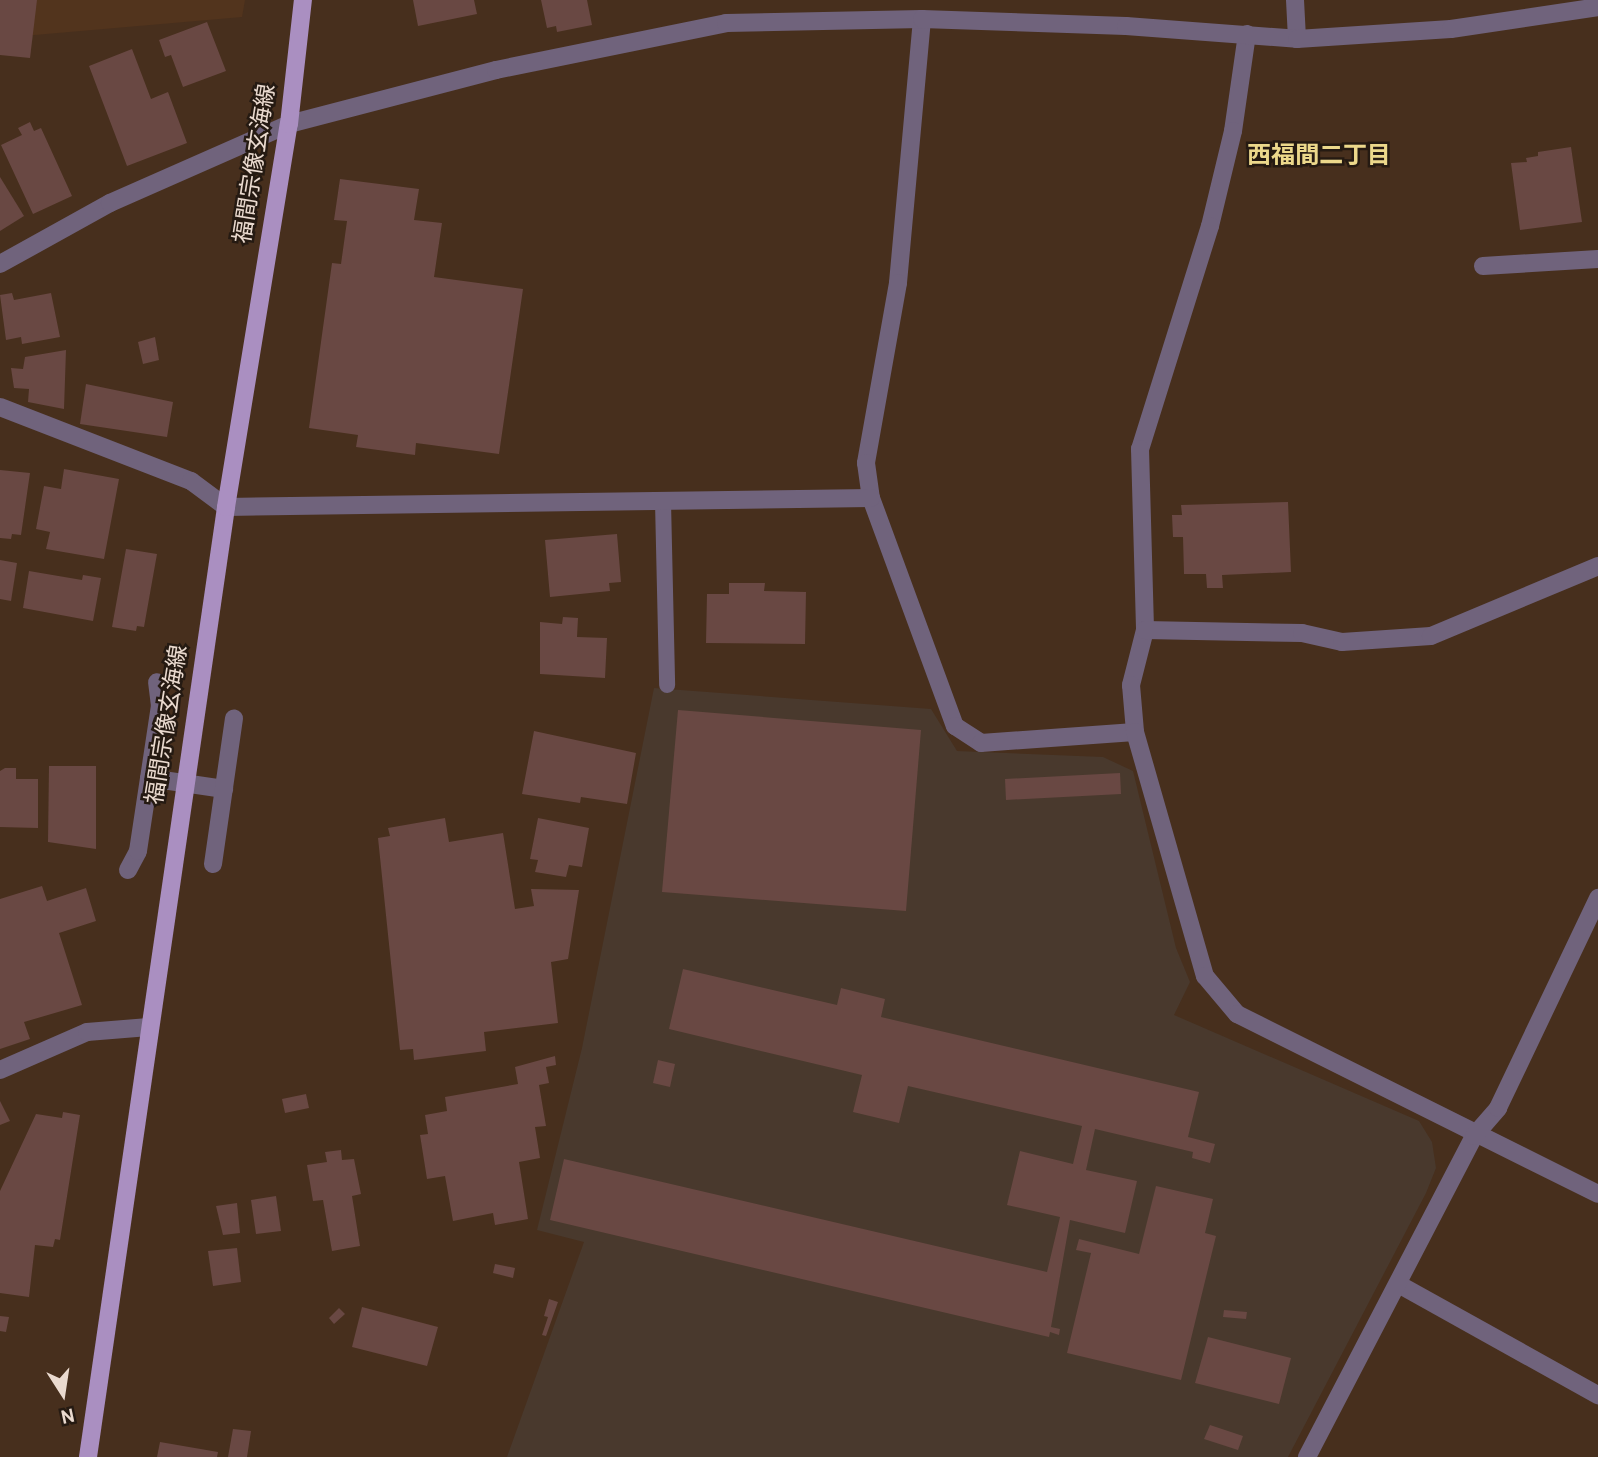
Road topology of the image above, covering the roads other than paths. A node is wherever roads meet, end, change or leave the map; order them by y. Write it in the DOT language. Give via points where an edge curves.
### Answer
graph roads {
  1 [pos="303,0"];
  2 [pos="1294,0"];
  3 [pos="1598,7"];
  4 [pos="922,19"];
  5 [pos="1247,34"];
  6 [pos="1297,39"];
  7 [pos="289,124"];
  8 [pos="1598,259"];
  9 [pos="0,264"];
  10 [pos="1483,266"];
  11 [pos="0,407"];
  12 [pos="871,498"];
  13 [pos="663,502"];
  14 [pos="226,507"];
  15 [pos="1598,566"];
  16 [pos="1144,631"];
  17 [pos="158,682"];
  18 [pos="667,685"];
  19 [pos="234,719"];
  20 [pos="1135,732"];
  21 [pos="149,778"];
  22 [pos="224,789"];
  23 [pos="213,864"];
  24 [pos="128,870"];
  25 [pos="1598,898"];
  26 [pos="149,1027"];
  27 [pos="0,1070"];
  28 [pos="1474,1136"];
  29 [pos="1598,1194"];
  30 [pos="1400,1285"];
  31 [pos="1598,1395"];
  32 [pos="88,1457"];
  33 [pos="1307,1457"];
  1 -- 7 [label="main road, 福間宗像玄海線"];
  2 -- 6 [label="street"];
  3 -- 6 [label="street" via="1451,29"];
  4 -- 5 [label="street"];
  4 -- 7 [label="street" via="726,23 496,70"];
  4 -- 12 [label="street" via="898,283 866,463"];
  5 -- 6 [label="street"];
  5 -- 16 [label="street" via="1233,131 1210,226 1140,449"];
  7 -- 9 [label="street" via="110,203"];
  7 -- 14 [label="main road, 福間宗像玄海線"];
  8 -- 10 [label="street"];
  11 -- 14 [label="street" via="191,481"];
  12 -- 13 [label="street"];
  12 -- 20 [label="street" via="955,726 981,743"];
  13 -- 14 [label="street"];
  13 -- 18 [label="lane"];
  14 -- 26 [label="main road, 福間宗像玄海線"];
  15 -- 16 [label="street" via="1431,636 1342,642 1302,634"];
  16 -- 20 [label="street" via="1131,685"];
  17 -- 21 [label="street" via="160,706"];
  19 -- 22 [label="street"];
  20 -- 28 [label="street" via="1205,976 1237,1014"];
  21 -- 22 [label="street"];
  21 -- 24 [label="street" via="138,851"];
  22 -- 23 [label="street"];
  25 -- 28 [label="street" via="1498,1108"];
  26 -- 27 [label="street" via="87,1032"];
  26 -- 32 [label="main road, 福間宗像玄海線"];
  28 -- 29 [label="street" via="1502,1143"];
  28 -- 30 [label="street"];
  30 -- 31 [label="street"];
  30 -- 33 [label="street"];
}
